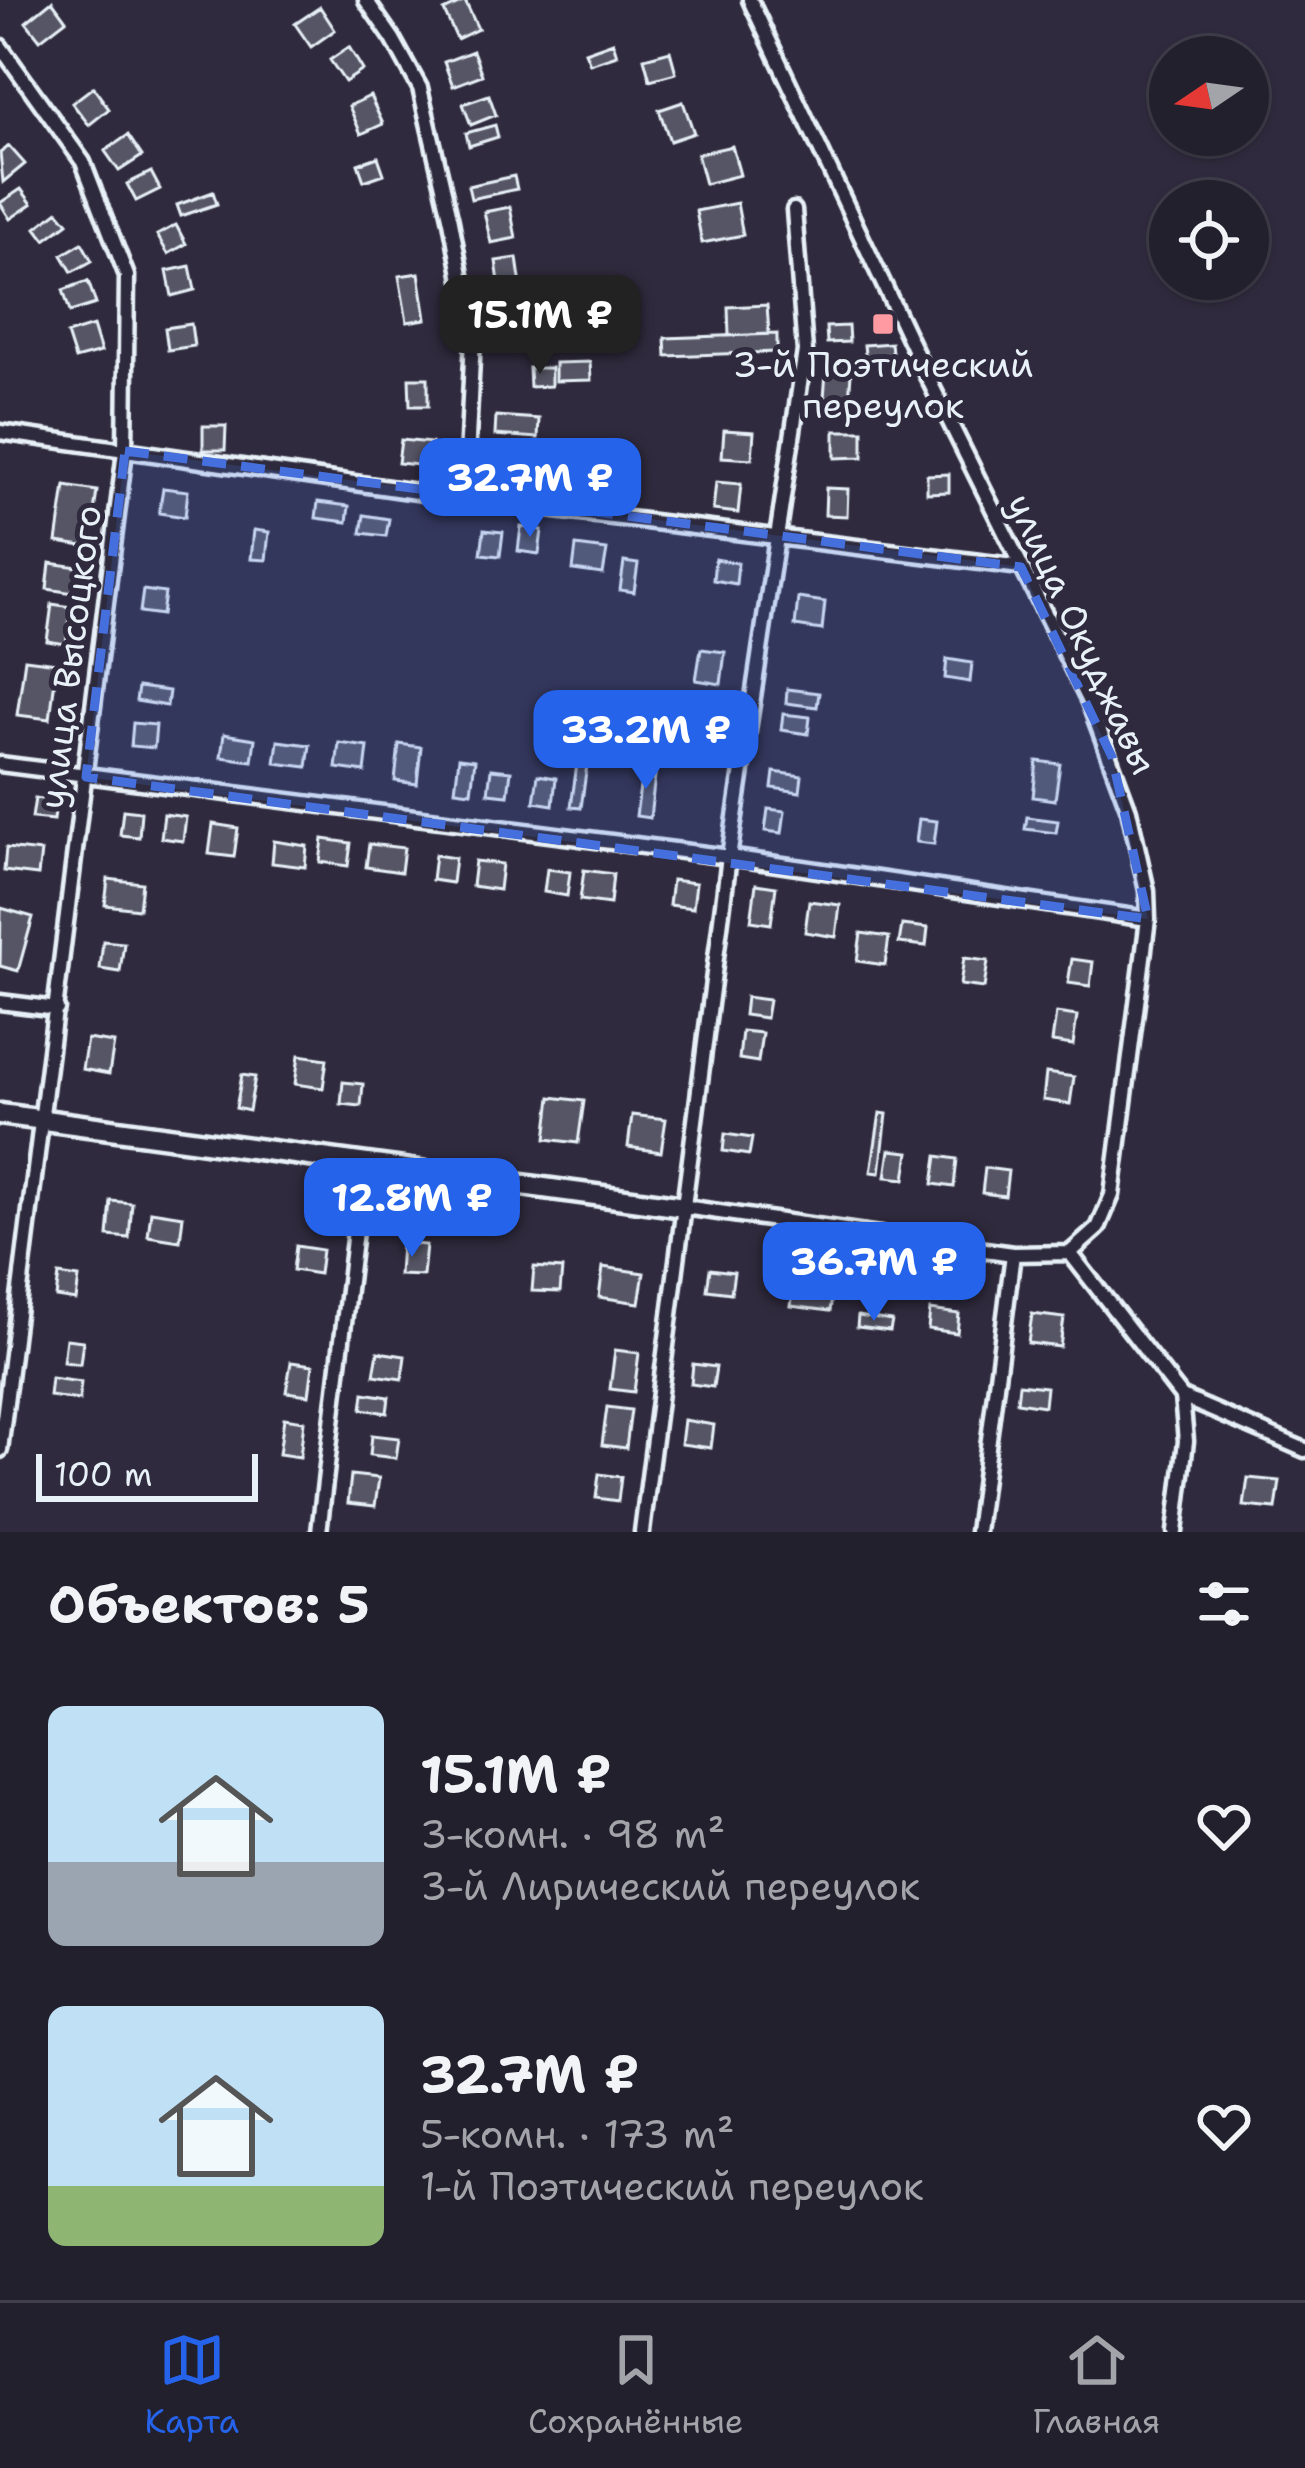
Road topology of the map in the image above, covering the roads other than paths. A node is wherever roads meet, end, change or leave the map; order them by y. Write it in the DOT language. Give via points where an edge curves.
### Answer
graph roads {
  1 [pos="366,0"];
  2 [pos="749,0"];
  3 [pos="0,46"];
  4 [pos="794,210"];
  5 [pos="0,432"];
  6 [pos="125,451"];
  7 [pos="465,499"];
  8 [pos="779,539"];
  9 [pos="1021,567"];
  10 [pos="0,764"];
  11 [pos="86,776"];
  12 [pos="729,857"];
  13 [pos="1148,919"];
  14 [pos="0,1002"];
  15 [pos="58,1009"];
  16 [pos="0,1114"];
  17 [pos="44,1119"];
  18 [pos="363,1164"];
  19 [pos="684,1208"];
  20 [pos="1070,1253"];
  21 [pos="1013,1254"];
  22 [pos="1182,1397"];
  23 [pos="0,1450"];
  24 [pos="1305,1450"];
  25 [pos="319,1532"];
  26 [pos="642,1532"];
  27 [pos="977,1532"];
  28 [pos="1175,1532"];
  1 -- 7 [label="street" via="420,88 452,221 473,339"];
  2 -- 9 [label="street, улица Окуджавы"];
  3 -- 6 [label="street, улица Высоцкого" via="83,162 127,276"];
  4 -- 8 [label="street" via="805,351"];
  5 -- 6 [label="street"];
  6 -- 7 [label="street"];
  6 -- 11 [label="street, улица Высоцкого"];
  7 -- 8 [label="street"];
  8 -- 9 [label="street"];
  8 -- 12 [label="street"];
  9 -- 13 [label="street, улица Окуджавы" via="1112,758 1142,856"];
  10 -- 11 [label="street"];
  11 -- 12 [label="street"];
  11 -- 15 [label="street, улица Высоцкого"];
  12 -- 13 [label="street"];
  12 -- 19 [label="street"];
  13 -- 20 [label="street, улица Окуджавы" via="1112,1195 1098,1228"];
  14 -- 15 [label="street"];
  15 -- 17 [label="street, улица Высоцкого"];
  16 -- 17 [label="street"];
  17 -- 18 [label="street"];
  17 -- 23 [label="street, улица Высоцкого"];
  18 -- 19 [label="street"];
  18 -- 25 [label="street"];
  19 -- 21 [label="street"];
  19 -- 26 [label="street"];
  20 -- 21 [label="street"];
  20 -- 22 [label="street"];
  21 -- 27 [label="street"];
  22 -- 24 [label="street"];
  22 -- 28 [label="street" via="1186,1441"];
}
